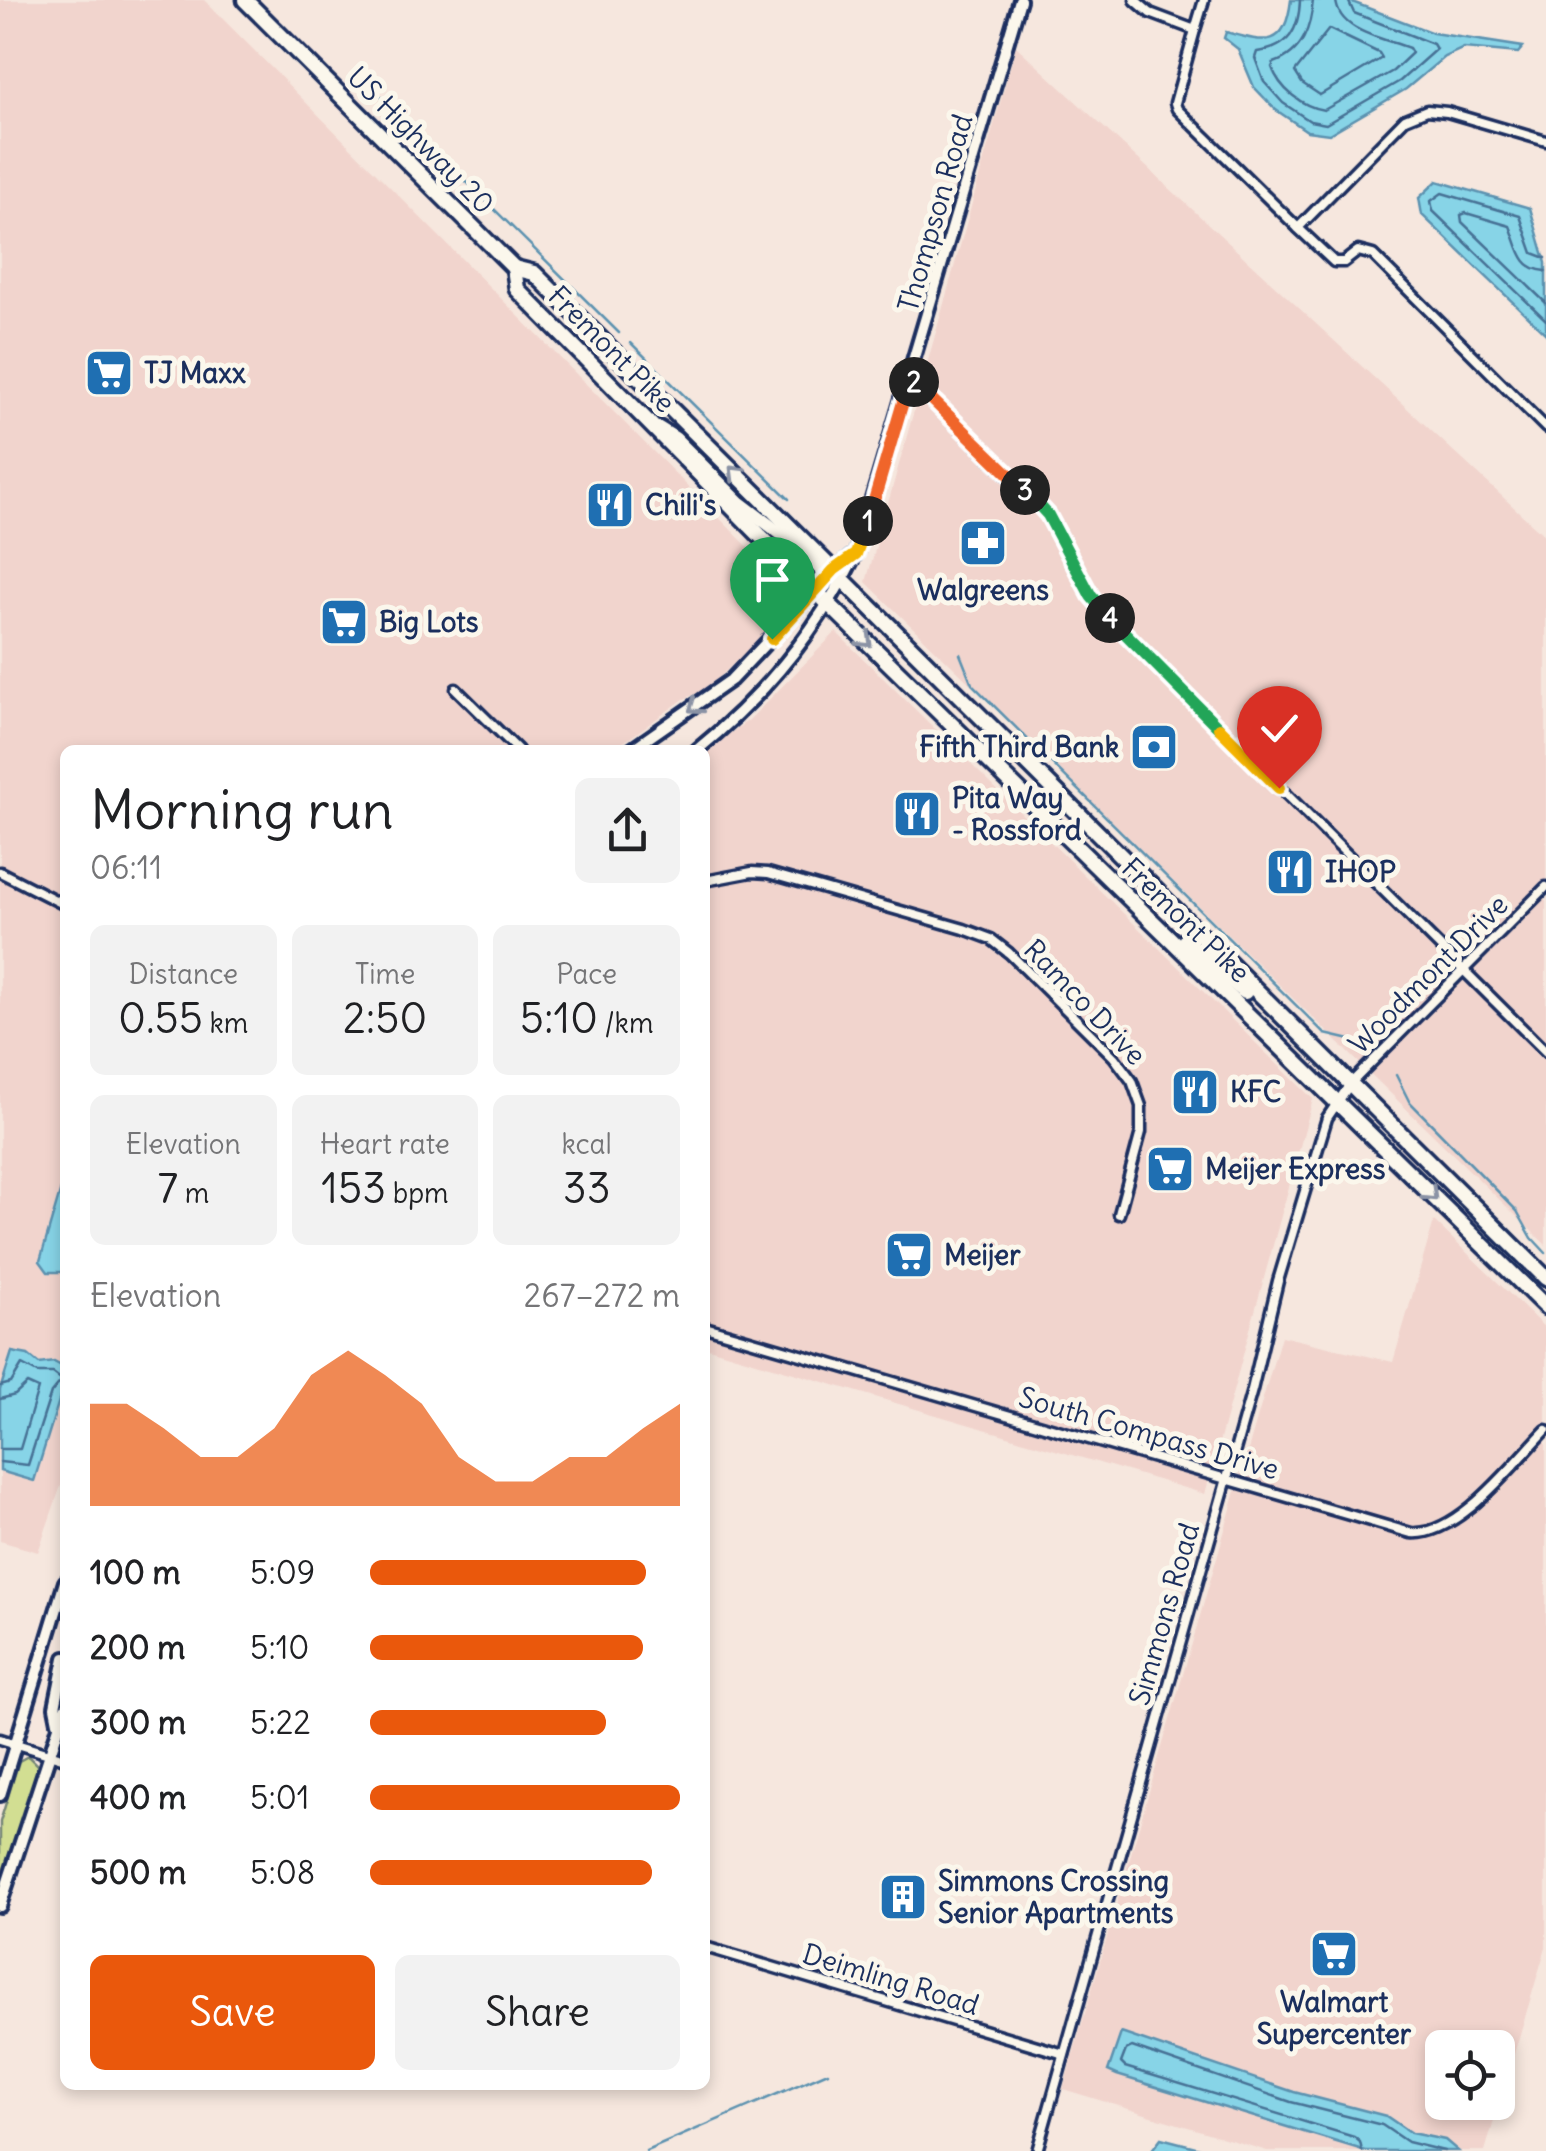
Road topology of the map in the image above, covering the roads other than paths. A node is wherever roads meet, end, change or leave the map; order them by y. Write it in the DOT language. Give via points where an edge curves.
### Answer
graph roads {
  1 [pos="245,0"];
  2 [pos="1020,0"];
  3 [pos="1135,0"];
  4 [pos="1204,0"];
  5 [pos="1196,30"];
  6 [pos="1546,141"];
  7 [pos="1298,228"];
  8 [pos="514,268"];
  9 [pos="910,378"];
  10 [pos="644,418"];
  11 [pos="1546,428"];
  12 [pos="835,576"];
  13 [pos="815,592"];
  14 [pos="828,604"];
  15 [pos="456,689"];
  16 [pos="513,745"];
  17 [pos="638,745"];
  18 [pos="703,745"];
  19 [pos="0,872"];
  20 [pos="710,881"];
  21 [pos="1546,887"];
  22 [pos="60,902"];
  23 [pos="1135,904"];
  24 [pos="1462,970"];
  25 [pos="1546,1052"];
  26 [pos="1343,1093"];
  27 [pos="1119,1214"];
  28 [pos="1546,1278"];
  29 [pos="1545,1309"];
  30 [pos="710,1328"];
  31 [pos="1546,1430"];
  32 [pos="1226,1479"];
  33 [pos="60,1599"];
  34 [pos="60,1683"];
  35 [pos="60,1725"];
  36 [pos="59,1728"];
  37 [pos="0,1739"];
  38 [pos="16,1744"];
  39 [pos="51,1755"];
  40 [pos="60,1758"];
  41 [pos="0,1795"];
  42 [pos="0,1906"];
  43 [pos="710,1949"];
  44 [pos="1064,2054"];
  45 [pos="1036,2151"];
  1 -- 8 [label="highway, US Highway 20"];
  2 -- 9 [label="street, Thompson Road"];
  3 -- 5 [label="street" via="1150,13"];
  4 -- 5 [label="street"];
  5 -- 7 [label="street" via="1177,110"];
  6 -- 7 [label="street" via="1427,110 1405,119"];
  7 -- 11 [label="street" via="1334,262 1358,252 1372,255"];
  8 -- 10 [label="highway, Fremont Pike" via="517,288"];
  12 -- 8 [label="highway, Fremont Pike, one-way" via="534,273"];
  9 -- 12 [label="street, Thompson Road" via="856,554"];
  9 -- 24 [label="street" via="1048,515 1103,612"];
  10 -- 12 [label="main road"];
  10 -- 13 [label="highway, Fremont Pike"];
  12 -- 13 [label="street, Thompson Road"];
  12 -- 14 [label="street, Thompson Road"];
  12 -- 26 [label="highway, Fremont Pike"];
  13 -- 14 [label="highway, Fremont Pike"];
  13 -- 17 [label="street, Thompson Road, one-way" via="732,680"];
  14 -- 18 [label="street, Thompson Road" via="778,672"];
  14 -- 23 [label="highway, Fremont Pike, one-way"];
  15 -- 16 [label="street"];
  19 -- 22 [label="street"];
  20 -- 27 [label="street, Ramco Drive" via="768,872 964,928 999,945 1132,1081 1142,1132"];
  21 -- 24 [label="street, Woodmont Drive"];
  23 -- 26 [label="highway, Fremont Pike"];
  23 -- 26 [label="highway" via="1237,984"];
  24 -- 25 [label="street"];
  24 -- 26 [label="street, Woodmont Drive"];
  26 -- 28 [label="highway, Fremont Pike"];
  26 -- 29 [label="highway, Fremont Pike, one-way"];
  26 -- 32 [label="street, Simmons Road" via="1322,1127"];
  30 -- 32 [label="street, South Compass Drive"];
  31 -- 32 [label="street, South Compass Drive" via="1460,1518 1427,1534"];
  32 -- 44 [label="street, Simmons Road"];
  33 -- 38 [label="street"];
  34 -- 36 [label="street"];
  35 -- 36 [label="street"];
  36 -- 39 [label="street"];
  37 -- 38 [label="street"];
  38 -- 39 [label="street"];
  38 -- 41 [label="street"];
  39 -- 40 [label="street"];
  39 -- 42 [label="street"];
  43 -- 44 [label="street, Deimling Road"];
  44 -- 45 [label="street, Simmons Road"];
}
